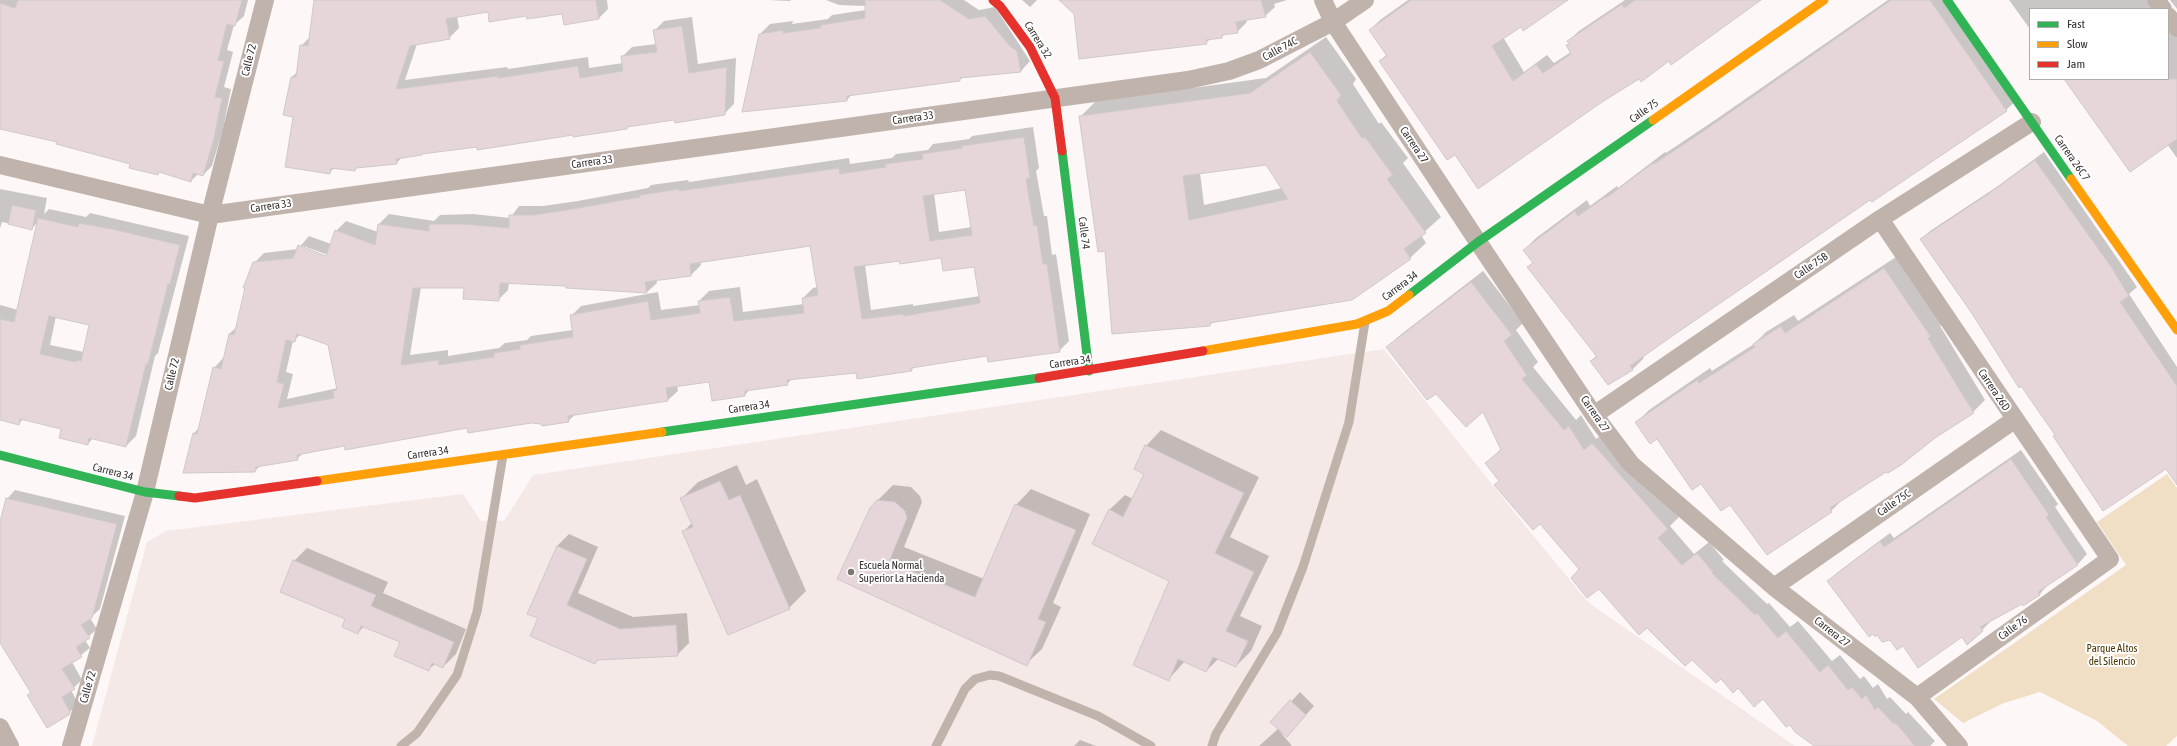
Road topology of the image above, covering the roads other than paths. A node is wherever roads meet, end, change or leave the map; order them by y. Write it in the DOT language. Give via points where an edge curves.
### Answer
graph roads {
  1 [pos="265,0"];
  2 [pos="993,0"];
  3 [pos="1323,0"];
  4 [pos="1365,0"];
  5 [pos="1824,0"];
  6 [pos="1947,0"];
  7 [pos="2156,0"];
  8 [pos="2162,8"];
  9 [pos="2169,17"];
  10 [pos="1333,22"];
  11 [pos="2177,28"];
  12 [pos="1188,80"];
  13 [pos="1055,98"];
  14 [pos="2032,122"];
  15 [pos="0,165"];
  16 [pos="210,215"];
  17 [pos="1880,219"];
  18 [pos="1478,242"];
  19 [pos="1365,320"];
  20 [pos="2177,330"];
  21 [pos="1089,371"];
  22 [pos="1594,415"];
  23 [pos="2014,420"];
  24 [pos="503,454"];
  25 [pos="0,455"];
  26 [pos="145,492"];
  27 [pos="2110,559"];
  28 [pos="1774,587"];
  29 [pos="1917,697"];
  30 [pos="0,727"];
  31 [pos="10,746"];
  32 [pos="71,746"];
  33 [pos="401,746"];
  34 [pos="936,746"];
  35 [pos="1151,746"];
  36 [pos="1212,746"];
  37 [pos="1959,746"];
  1 -- 16 [label="street, Calle 72"];
  2 -- 13 [label="street, Carrera 32" via="1030,47"];
  3 -- 10 [label="street, Carrera 27"];
  4 -- 10 [label="street, Calle 74C"];
  5 -- 18 [label="street, Calle 75"];
  6 -- 14 [label="street, Carrera 26C 7"];
  7 -- 8 [label="street"];
  9 -- 11 [label="street"];
  10 -- 12 [label="street, Calle 74C" via="1259,60"];
  10 -- 18 [label="street, Carrera 27"];
  12 -- 13 [label="street, Carrera 33"];
  13 -- 16 [label="street, Carrera 33"];
  13 -- 21 [label="street, Calle 74"];
  14 -- 17 [label="street, Calle 75B"];
  14 -- 20 [label="street, Carrera 26C 7"];
  15 -- 16 [label="street, Carrera 33"];
  16 -- 26 [label="street, Calle 72"];
  17 -- 22 [label="street, Calle 75B"];
  17 -- 23 [label="street, Carrera 26D"];
  18 -- 19 [label="street, Carrera 34" via="1388,311"];
  18 -- 22 [label="street, Carrera 27"];
  19 -- 21 [label="street, Carrera 34" via="1357,324"];
  19 -- 36 [label="lane" via="1348,422 1303,567 1276,633 1216,734"];
  21 -- 24 [label="street, Carrera 34"];
  22 -- 28 [label="street, Carrera 27" via="1631,464"];
  23 -- 27 [label="street, Carrera 26D"];
  23 -- 28 [label="street, Calle 75C"];
  24 -- 26 [label="street, Carrera 34" via="195,498"];
  24 -- 33 [label="lane" via="477,612 457,675 417,733"];
  25 -- 26 [label="street, Carrera 34"];
  26 -- 32 [label="street, Calle 72"];
  27 -- 29 [label="street, Calle 76"];
  28 -- 29 [label="street, Carrera 27"];
  29 -- 37 [label="street, Carrera 27"];
  30 -- 31 [label="street"];
  34 -- 35 [label="lane" via="965,689 975,678 990,675 999,676 1098,716"];
}
